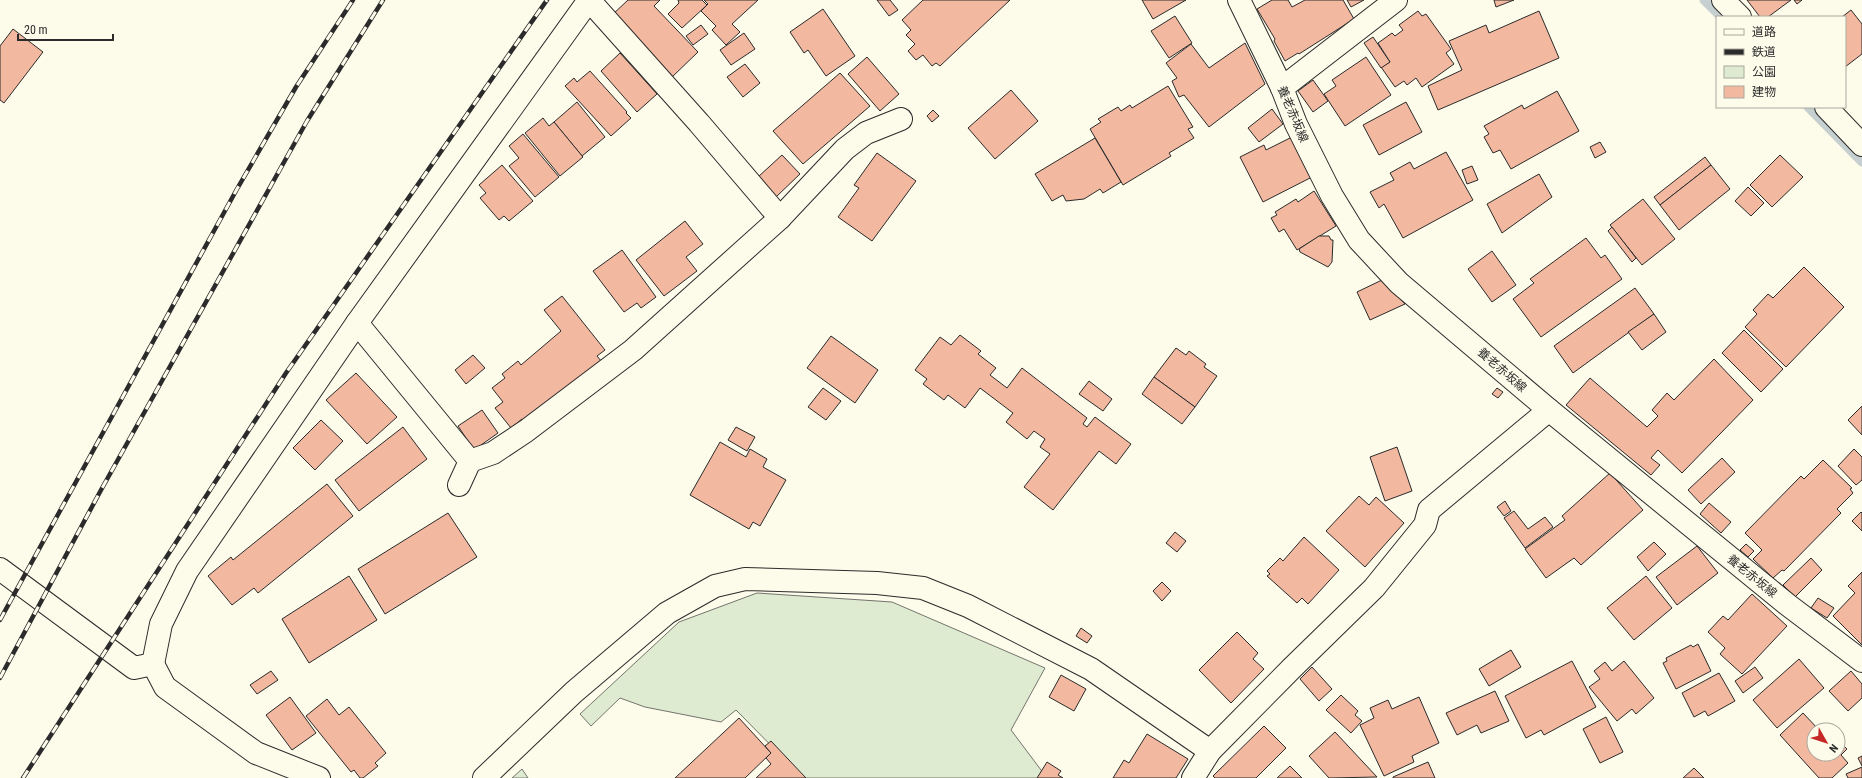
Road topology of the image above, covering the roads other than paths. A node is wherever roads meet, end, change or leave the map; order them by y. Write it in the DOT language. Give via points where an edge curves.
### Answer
graph roads {
  1 [pos="589,0"];
  2 [pos="1239,0"];
  3 [pos="1396,0"];
  4 [pos="1723,0"];
  5 [pos="1739,16"];
  6 [pos="1282,88"];
  7 [pos="1827,108"];
  8 [pos="901,119"];
  9 [pos="1862,145"];
  10 [pos="780,218"];
  11 [pos="357,323"];
  12 [pos="1548,410"];
  13 [pos="470,461"];
  14 [pos="459,485"];
  15 [pos="0,569"];
  16 [pos="1862,661"];
  17 [pos="153,664"];
  18 [pos="1210,751"];
  19 [pos="319,778"];
  20 [pos="484,778"];
  21 [pos="1193,778"];
  1 -- 10 [label="street" via="699,122"];
  1 -- 11 [label="street"];
  2 -- 6 [label="street, 養老赤坂線"];
  3 -- 6 [label="street"];
  4 -- 5 [label="street"];
  6 -- 12 [label="street, 養老赤坂線" via="1296,124 1332,196 1359,240 1399,283"];
  7 -- 9 [label="street"];
  8 -- 10 [label="street" via="866,133 845,149"];
  10 -- 13 [label="street" via="633,350 526,431 493,453"];
  11 -- 13 [label="street"];
  11 -- 17 [label="street" via="188,571 161,624"];
  12 -- 16 [label="street, 養老赤坂線" via="1788,605"];
  12 -- 18 [label="street" via="1430,510 1425,525 1374,588"];
  13 -- 14 [label="street"];
  15 -- 17 [label="street" via="134,668"];
  17 -- 19 [label="street" via="165,687 256,752"];
  18 -- 20 [label="street" via="1091,669 968,606 923,588 877,583 745,578 715,586 667,613 574,692"];
  18 -- 21 [label="street"];
}
